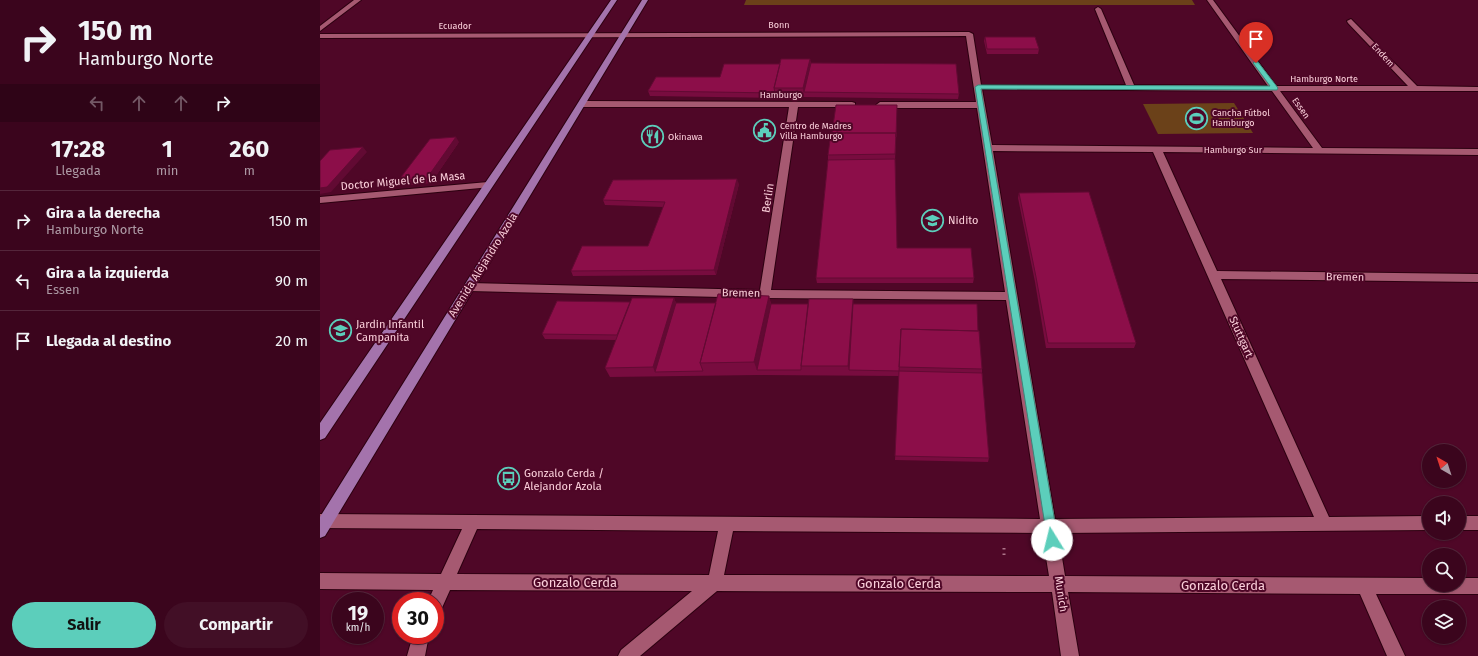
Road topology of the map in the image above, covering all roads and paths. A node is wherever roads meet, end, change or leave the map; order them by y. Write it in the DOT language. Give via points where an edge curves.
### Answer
graph roads {
  1 [pos="358,0"];
  2 [pos="614,0"];
  3 [pos="645,0"];
  4 [pos="1210,0"];
  5 [pos="1098,9"];
  6 [pos="1351,21"];
  7 [pos="320,29"];
  8 [pos="969,34"];
  9 [pos="320,36"];
  10 [pos="589,36"];
  11 [pos="623,36"];
  12 [pos="978,87"];
  13 [pos="1131,88"];
  14 [pos="1275,88"];
  15 [pos="1415,89"];
  16 [pos="1478,89"];
  17 [pos="582,104"];
  18 [pos="794,105"];
  19 [pos="981,105"];
  20 [pos="988,148"];
  21 [pos="1157,150"];
  22 [pos="1319,150"];
  23 [pos="1474,152"];
  24 [pos="1478,160"];
  25 [pos="488,186"];
  26 [pos="320,200"];
  27 [pos="1213,275"];
  28 [pos="1478,278"];
  29 [pos="470,287"];
  30 [pos="765,294"];
  31 [pos="1012,296"];
  32 [pos="320,434"];
  33 [pos="473,522"];
  34 [pos="1422,523"];
  35 [pos="1466,523"];
  36 [pos="1478,523"];
  37 [pos="322,524"];
  38 [pos="726,524"];
  39 [pos="1325,524"];
  40 [pos="1002,525"];
  41 [pos="1050,526"];
  42 [pos="320,581"];
  43 [pos="446,581"];
  44 [pos="715,582"];
  45 [pos="1006,584"];
  46 [pos="1059,584"];
  47 [pos="1364,585"];
  48 [pos="1478,586"];
  49 [pos="441,592"];
  50 [pos="419,644"];
  51 [pos="416,656"];
  52 [pos="627,656"];
  53 [pos="1070,656"];
  54 [pos="1396,656"];
  1 -- 7 [label="street"];
  2 -- 10 [label="main road"];
  3 -- 11 [label="main road, Avenida Alejandro Azola"];
  4 -- 14 [label="street, Essen"];
  5 -- 13 [label="street"];
  6 -- 15 [label="street, Endem"];
  8 -- 11 [label="street, Bonn"];
  8 -- 12 [label="street, Munich"];
  9 -- 10 [label="street, Ecuador"];
  10 -- 11 [label="street, Bonn"];
  10 -- 25 [label="main road"];
  11 -- 17 [label="main road, Avenida Alejandro Azola"];
  12 -- 13 [label="street, Hamburgo Norte"];
  12 -- 19 [label="street, Munich"];
  13 -- 14 [label="street, Hamburgo Norte"];
  14 -- 15 [label="street, Hamburgo Norte"];
  14 -- 22 [label="street, Essen"];
  15 -- 16 [label="street, Hamburgo Norte"];
  17 -- 18 [label="street, Hamburgo"];
  17 -- 29 [label="main road, Avenida Alejandro Azola"];
  18 -- 19 [label="street, Hamburgo"];
  18 -- 30 [label="street, Berlin"];
  19 -- 20 [label="street, Munich"];
  20 -- 21 [label="street, Hamburgo Sur"];
  20 -- 31 [label="street, Munich"];
  21 -- 22 [label="street, Hamburgo Sur"];
  21 -- 27 [label="street, Stuttgart"];
  22 -- 23 [label="street, Hamburgo Sur"];
  23 -- 24 [label="street"];
  25 -- 26 [label="street, Doctor Miguel de la Masa"];
  25 -- 32 [label="main road"];
  27 -- 28 [label="street, Bremen"];
  27 -- 39 [label="street, Stuttgart"];
  29 -- 30 [label="street, Bremen"];
  29 -- 37 [label="main road, Avenida Alejandro Azola"];
  30 -- 31 [label="street, Bremen"];
  31 -- 41 [label="street, Munich"];
  33 -- 37 [label="street"];
  33 -- 38 [label="street"];
  33 -- 43 [label="street"];
  34 -- 39 [label="street"];
  35 -- 36 [label="street"];
  38 -- 40 [label="street"];
  38 -- 44 [label="street"];
  39 -- 41 [label="street"];
  40 -- 41 [label="street"];
  40 -- 45 [label="path"];
  41 -- 46 [label="street, Munich"];
  42 -- 43 [label="street, Gonzalo Cerda"];
  43 -- 44 [label="street, Gonzalo Cerda"];
  43 -- 49 [label="street"];
  44 -- 45 [label="street, Gonzalo Cerda"];
  44 -- 52 [label="street"];
  45 -- 46 [label="street, Gonzalo Cerda"];
  46 -- 47 [label="street, Gonzalo Cerda"];
  46 -- 53 [label="street, Munich"];
  47 -- 48 [label="street, Gonzalo Cerda"];
  47 -- 54 [label="street"];
  50 -- 51 [label="street"];
}
